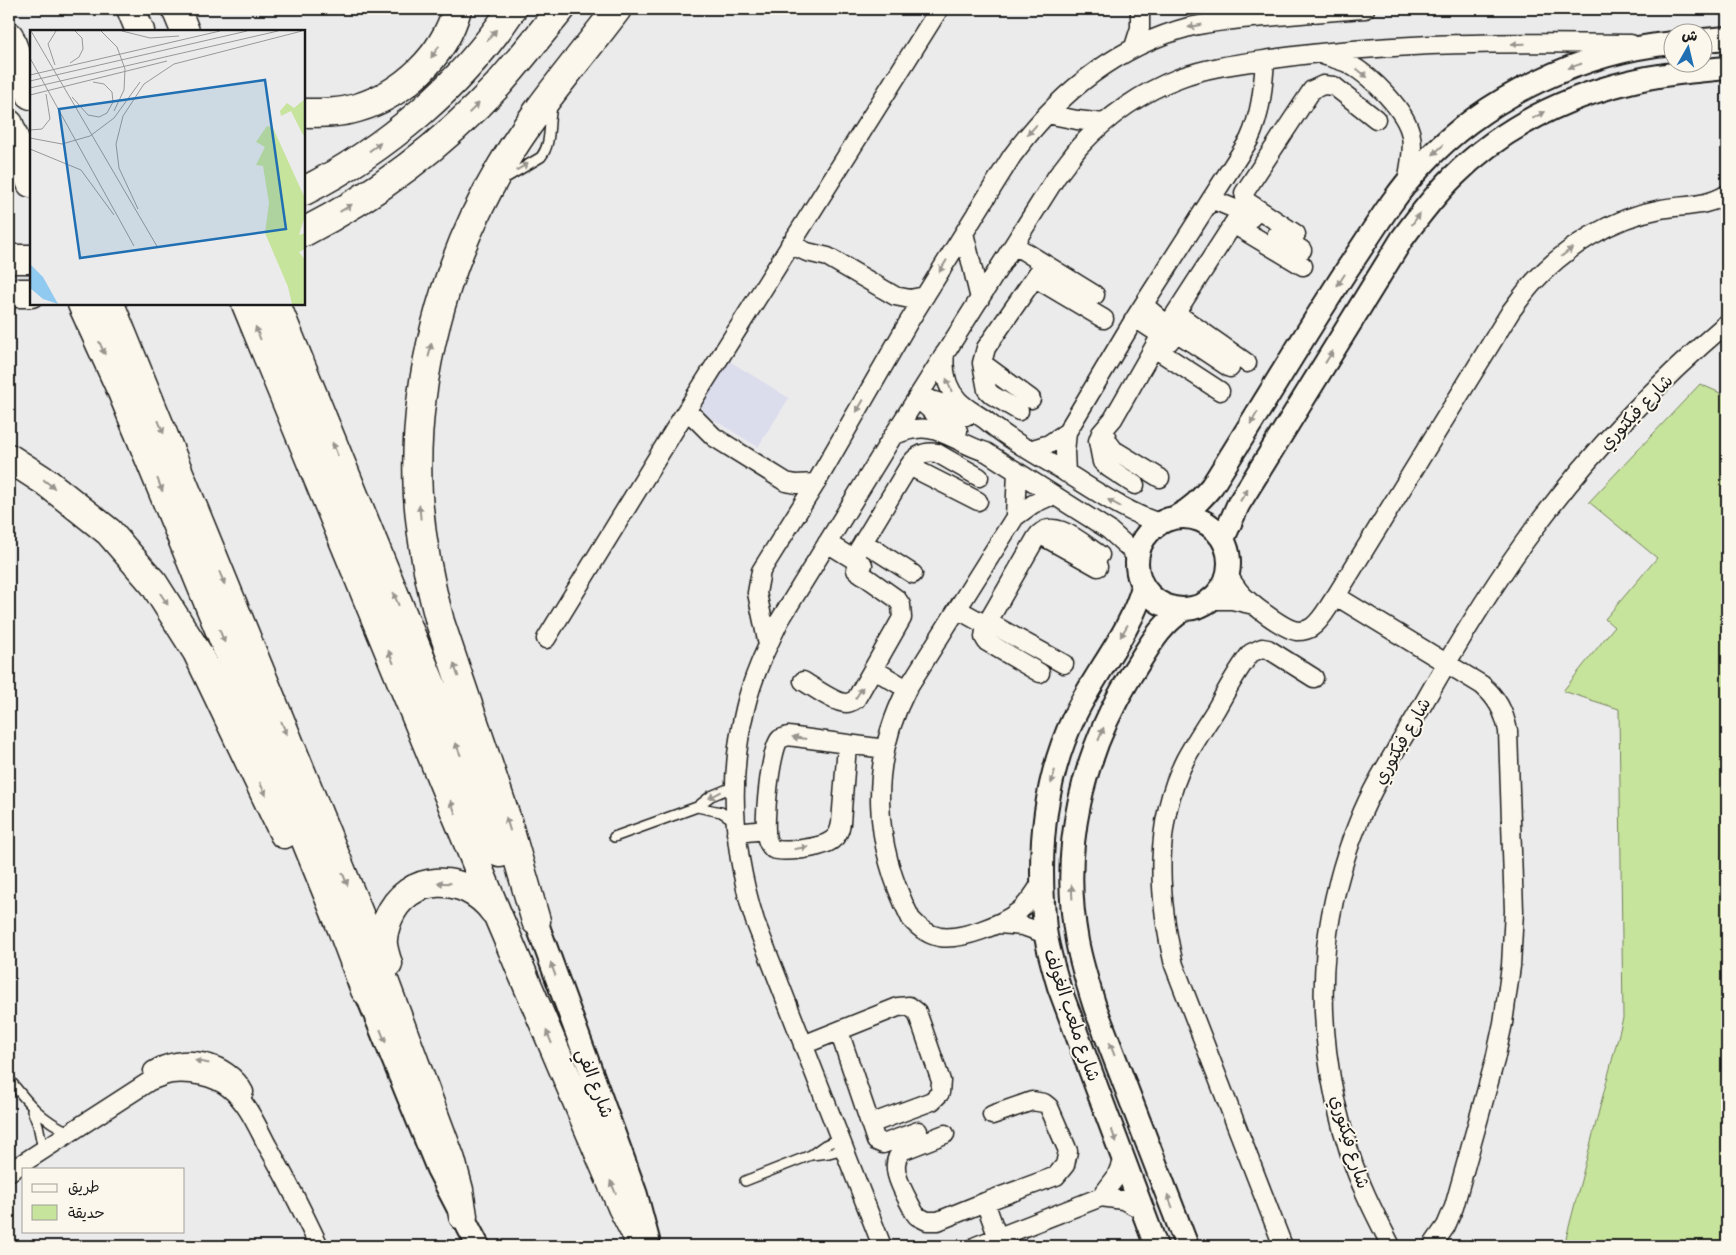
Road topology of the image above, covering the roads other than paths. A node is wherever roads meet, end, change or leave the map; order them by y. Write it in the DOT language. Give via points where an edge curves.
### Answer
graph roads {
  1 [pos="131,9"];
  2 [pos="160,9"];
  3 [pos="176,9"];
  4 [pos="457,9"];
  5 [pos="512,9"];
  6 [pos="561,9"];
  7 [pos="617,9"];
  8 [pos="939,9"];
  9 [pos="1141,9"];
  10 [pos="1366,9"];
  11 [pos="140,30"];
  12 [pos="169,30"];
  13 [pos="185,30"];
  14 [pos="1172,32"];
  15 [pos="9,36"];
  16 [pos="1727,38"];
  17 [pos="1714,39"];
  18 [pos="1664,44"];
  19 [pos="1134,47"];
  20 [pos="1318,53"];
  21 [pos="1265,60"];
  22 [pos="1727,68"];
  23 [pos="30,92"];
  24 [pos="305,112"];
  25 [pos="1047,114"];
  26 [pos="1376,119"];
  27 [pos="1104,123"];
  28 [pos="9,124"];
  29 [pos="1249,140"];
  30 [pos="1271,154"];
  31 [pos="30,180"];
  32 [pos="1407,183"];
  33 [pos="305,190"];
  34 [pos="1727,194"];
  35 [pos="1211,199"];
  36 [pos="1237,218"];
  37 [pos="305,231"];
  38 [pos="964,233"];
  39 [pos="794,238"];
  40 [pos="1014,245"];
  41 [pos="1039,271"];
  42 [pos="1095,295"];
  43 [pos="895,296"];
  44 [pos="925,296"];
  45 [pos="980,299"];
  46 [pos="83,305"];
  47 [pos="110,305"];
  48 [pos="246,305"];
  49 [pos="276,305"];
  50 [pos="1140,312"];
  51 [pos="1104,320"];
  52 [pos="908,323"];
  53 [pos="1727,323"];
  54 [pos="1165,330"];
  55 [pos="945,353"];
  56 [pos="132,387"];
  57 [pos="918,397"];
  58 [pos="1025,405"];
  59 [pos="682,418"];
  60 [pos="996,430"];
  61 [pos="1104,430"];
  62 [pos="1067,432"];
  63 [pos="893,436"];
  64 [pos="1029,450"];
  65 [pos="986,452"];
  66 [pos="9,458"];
  67 [pos="909,466"];
  68 [pos="1017,472"];
  69 [pos="1066,473"];
  70 [pos="979,477"];
  71 [pos="1160,478"];
  72 [pos="786,482"];
  73 [pos="816,483"];
  74 [pos="1135,485"];
  75 [pos="1053,495"];
  76 [pos="978,501"];
  77 [pos="797,514"];
  78 [pos="1014,517"];
  79 [pos="1168,520"];
  80 [pos="1223,539"];
  81 [pos="863,542"];
  82 [pos="827,543"];
  83 [pos="1137,558"];
  84 [pos="1099,561"];
  85 [pos="854,564"];
  86 [pos="913,574"];
  87 [pos="1228,575"];
  88 [pos="1144,587"];
  89 [pos="910,594"];
  90 [pos="1336,596"];
  91 [pos="1210,600"];
  92 [pos="1254,605"];
  93 [pos="957,609"];
  94 [pos="1185,609"];
  95 [pos="987,624"];
  96 [pos="546,639"];
  97 [pos="768,645"];
  98 [pos="1447,662"];
  99 [pos="1064,664"];
  100 [pos="873,669"];
  101 [pos="1040,673"];
  102 [pos="1314,678"];
  103 [pos="803,681"];
  104 [pos="907,689"];
  105 [pos="847,744"];
  106 [pos="885,749"];
  107 [pos="735,786"];
  108 [pos="697,807"];
  109 [pos="735,827"];
  110 [pos="766,830"];
  111 [pos="614,837"];
  112 [pos="1042,881"];
  113 [pos="498,916"];
  114 [pos="536,921"];
  115 [pos="999,924"];
  116 [pos="1046,934"];
  117 [pos="364,990"];
  118 [pos="401,1025"];
  119 [pos="839,1031"];
  120 [pos="1080,1044"];
  121 [pos="803,1045"];
  122 [pos="9,1079"];
  123 [pos="28,1103"];
  124 [pos="1136,1110"];
  125 [pos="992,1116"];
  126 [pos="916,1127"];
  127 [pos="872,1131"];
  128 [pos="70,1132"];
  129 [pos="945,1134"];
  130 [pos="842,1144"];
  131 [pos="43,1149"];
  132 [pos="1123,1159"];
  133 [pos="9,1172"];
  134 [pos="745,1181"];
  135 [pos="1101,1197"];
  136 [pos="985,1202"];
  137 [pos="1142,1210"];
  138 [pos="463,1216"];
  139 [pos="998,1238"];
  140 [pos="320,1246"];
  141 [pos="478,1246"];
  142 [pos="642,1246"];
  143 [pos="650,1246"];
  144 [pos="882,1246"];
  145 [pos="976,1246"];
  146 [pos="1156,1246"];
  147 [pos="1188,1246"];
  148 [pos="1283,1246"];
  149 [pos="1392,1246"];
  150 [pos="1432,1246"];
  1 -- 11 [label="highway"];
  2 -- 12 [label="highway"];
  3 -- 13 [label="highway"];
  4 -- 24 [label="highway, one-way" via="450,28 431,59 405,84 357,108 340,112"];
  33 -- 5 [label="highway, one-way" via="345,168 424,108 456,77"];
  37 -- 6 [label="highway, one-way" via="380,186 441,139 496,86"];
  114 -- 7 [label="highway, one-way" via="488,761 440,622 425,560 418,496 422,395 435,327 455,261 484,198 519,138"];
  8 -- 39 [label="street"];
  9 -- 14 [label="street" via="1154,23"];
  9 -- 19 [label="street"];
  10 -- 14 [label="street, one-way" via="1220,21"];
  14 -- 19 [label="street"];
  15 -- 23 [label="highway"];
  16 -- 17 [label="street"];
  18 -- 20 [label="street, one-way" via="1448,45"];
  18 -- 32 [label="street, one-way" via="1607,56 1533,84 1473,121 1424,162"];
  19 -- 25 [label="street" via="1089,75"];
  20 -- 21 [label="street"];
  20 -- 32 [label="street, one-way" via="1354,68 1400,110 1412,142"];
  21 -- 27 [label="street" via="1221,66 1179,78 1140,97"];
  21 -- 29 [label="street" via="1261,103"];
  80 -- 22 [label="street, one-way" via="1238,505 1402,239 1425,207 1453,177 1484,150 1553,107 1631,81"];
  25 -- 27 [label="street"];
  25 -- 38 [label="street, one-way" via="1012,156"];
  26 -- 30 [label="street" via="1339,88 1322,85 1312,90"];
  27 -- 40 [label="street" via="1057,176"];
  28 -- 31 [label="highway"];
  29 -- 30 [label="street"];
  29 -- 35 [label="street"];
  30 -- 36 [label="street" via="1245,190 1244,199 1301,250"];
  32 -- 79 [label="street, one-way" via="1305,335 1212,486 1198,502"];
  90 -- 34 [label="street, one-way" via="1511,311 1552,263 1603,229 1631,217 1660,209 1708,203"];
  35 -- 36 [label="street"];
  35 -- 50 [label="street"];
  36 -- 54 [label="street"];
  38 -- 44 [label="street, one-way"];
  38 -- 45 [label="street"];
  39 -- 43 [label="street" via="818,246 828,257"];
  39 -- 59 [label="street"];
  40 -- 41 [label="street"];
  40 -- 45 [label="street"];
  41 -- 42 [label="street"];
  41 -- 51 [label="street"];
  41 -- 58 [label="street" via="986,348 982,363"];
  43 -- 44 [label="street" via="910,299"];
  43 -- 52 [label="street"];
  44 -- 52 [label="street"];
  45 -- 55 [label="street"];
  46 -- 56 [label="highway, one-way"];
  47 -- 56 [label="highway"];
  113 -- 48 [label="highway, one-way"];
  114 -- 49 [label="highway, one-way" via="493,836"];
  50 -- 54 [label="street"];
  50 -- 62 [label="street"];
  52 -- 73 [label="street, one-way"];
  53 -- 98 [label="street, شارع فيكتوري" via="1630,416 1579,472 1498,580"];
  54 -- 54 [label="street" via="1230,374"];
  54 -- 61 [label="street"];
  55 -- 57 [label="street"];
  60 -- 55 [label="street, one-way" via="952,393 946,378"];
  56 -- 117 [label="highway, one-way"];
  56 -- 118 [label="highway, one-way" via="360,916"];
  57 -- 60 [label="street" via="944,404"];
  57 -- 63 [label="street"];
  57 -- 65 [label="street" via="945,423"];
  59 -- 72 [label="street" via="695,418 714,437"];
  59 -- 96 [label="street"];
  60 -- 64 [label="street"];
  61 -- 71 [label="street" via="1114,450"];
  61 -- 74 [label="street" via="1098,441 1102,462"];
  62 -- 64 [label="street" via="1050,444"];
  62 -- 69 [label="street"];
  63 -- 65 [label="street" via="912,429 932,429"];
  63 -- 82 [label="street"];
  64 -- 69 [label="street"];
  65 -- 68 [label="street"];
  66 -- 117 [label="highway, one-way" via="46,482 109,532 154,584 197,652 325,919"];
  67 -- 70 [label="street" via="918,456 937,453"];
  67 -- 76 [label="street"];
  67 -- 81 [label="street"];
  68 -- 75 [label="street"];
  68 -- 78 [label="street"];
  79 -- 69 [label="street, one-way" via="1143,518"];
  72 -- 73 [label="street"];
  72 -- 77 [label="street"];
  73 -- 77 [label="street"];
  75 -- 78 [label="street"];
  75 -- 83 [label="street" via="1120,538"];
  77 -- 97 [label="street" via="759,578 757,593"];
  78 -- 93 [label="street"];
  79 -- 80 [label="street" via="1190,517 1203,521"];
  79 -- 83 [label="street" via="1144,538"];
  80 -- 87 [label="street" via="1229,555"];
  81 -- 85 [label="street"];
  81 -- 86 [label="street"];
  82 -- 85 [label="street"];
  82 -- 97 [label="street"];
  83 -- 88 [label="street" via="1139,578"];
  84 -- 95 [label="street" via="1060,530 1042,531"];
  85 -- 89 [label="street"];
  85 -- 100 [label="street" via="898,599 903,611"];
  87 -- 91 [label="street" via="1219,592"];
  87 -- 92 [label="street"];
  88 -- 94 [label="street" via="1161,604"];
  88 -- 112 [label="street, شارع ملعب الغولف, one-way" via="1135,613 1074,716 1062,748 1046,813"];
  90 -- 92 [label="street" via="1311,628 1296,631"];
  90 -- 98 [label="street"];
  91 -- 92 [label="street"];
  91 -- 94 [label="street"];
  93 -- 95 [label="street"];
  93 -- 104 [label="street"];
  124 -- 94 [label="street, شارع ملعب الغولف, one-way" via="1095,1006 1077,941 1071,873 1073,842 1084,782 1105,724 1156,636 1164,625"];
  95 -- 99 [label="street"];
  95 -- 101 [label="street" via="984,637 987,642"];
  97 -- 107 [label="street" via="745,708"];
  98 -- 149 [label="street, شارع فيكتوري" via="1358,822 1333,905 1326,947 1328,1062 1350,1154"];
  98 -- 150 [label="street" via="1492,694 1505,718 1514,911 1504,1023 1495,1060 1454,1206 1446,1226"];
  103 -- 100 [label="street, one-way" via="840,702 849,703 856,698"];
  100 -- 104 [label="street"];
  102 -- 148 [label="street" via="1268,649 1256,649 1247,657 1185,760 1170,796 1161,863 1161,898 1174,965"];
  104 -- 106 [label="street" via="891,724"];
  105 -- 106 [label="street"];
  105 -- 110 [label="street, one-way" via="788,736 777,742 768,786"];
  110 -- 105 [label="street, one-way" via="769,845 779,851 824,845 834,839 841,823"];
  106 -- 115 [label="street" via="880,787 882,832 886,854 911,919 928,933 950,938"];
  107 -- 108 [label="lane, one-way" via="711,796"];
  107 -- 109 [label="street"];
  108 -- 109 [label="lane" via="713,809 728,816"];
  108 -- 111 [label="lane"];
  109 -- 110 [label="street"];
  109 -- 121 [label="street" via="741,870 755,921"];
  112 -- 115 [label="street" via="1024,906"];
  112 -- 116 [label="street, شارع ملعب الغولف"];
  113 -- 118 [label="highway, one-way" via="477,893 449,883 428,884 410,892 395,906 386,924 383,944 396,988"];
  142 -- 113 [label="highway, one-way"];
  143 -- 114 [label="street, شارع الفي, one-way" via="636,1195"];
  115 -- 116 [label="street" via="1023,926"];
  116 -- 120 [label="street, شارع ملعب الغولف" via="1059,987"];
  117 -- 138 [label="street, one-way" via="438,1169"];
  118 -- 138 [label="highway" via="456,1175"];
  119 -- 121 [label="street"];
  119 -- 127 [label="street"];
  119 -- 127 [label="street" via="904,1006 914,1008 920,1017 941,1081 940,1093 932,1101"];
  120 -- 124 [label="street" via="1091,1054 1115,1109 1125,1114"];
  120 -- 132 [label="street, شارع ملعب الغولف, one-way"];
  121 -- 130 [label="street"];
  122 -- 123 [label="lane"];
  123 -- 128 [label="lane" via="47,1121"];
  123 -- 131 [label="lane" via="38,1125"];
  147 -- 124 [label="street, شارع ملعب الغولف, one-way"];
  125 -- 136 [label="street" via="1032,1101 1044,1103 1052,1112 1068,1151 1066,1165 1056,1176"];
  126 -- 127 [label="street" via="883,1144 878,1142"];
  128 -- 131 [label="street"];
  128 -- 140 [label="street" via="133,1091 160,1067 177,1061 213,1065 229,1074 241,1087 254,1120"];
  129 -- 136 [label="street" via="904,1150 895,1162 914,1212 927,1221 938,1221"];
  130 -- 134 [label="lane" via="829,1154 811,1155"];
  130 -- 144 [label="street"];
  131 -- 133 [label="street"];
  132 -- 135 [label="street" via="1116,1178"];
  132 -- 137 [label="street, شارع ملعب الغولف"];
  135 -- 137 [label="street" via="1123,1200"];
  135 -- 139 [label="street"];
  136 -- 139 [label="street"];
  137 -- 146 [label="street, شارع ملعب الغولف"];
  138 -- 141 [label="street"];
  139 -- 145 [label="street"];
}
